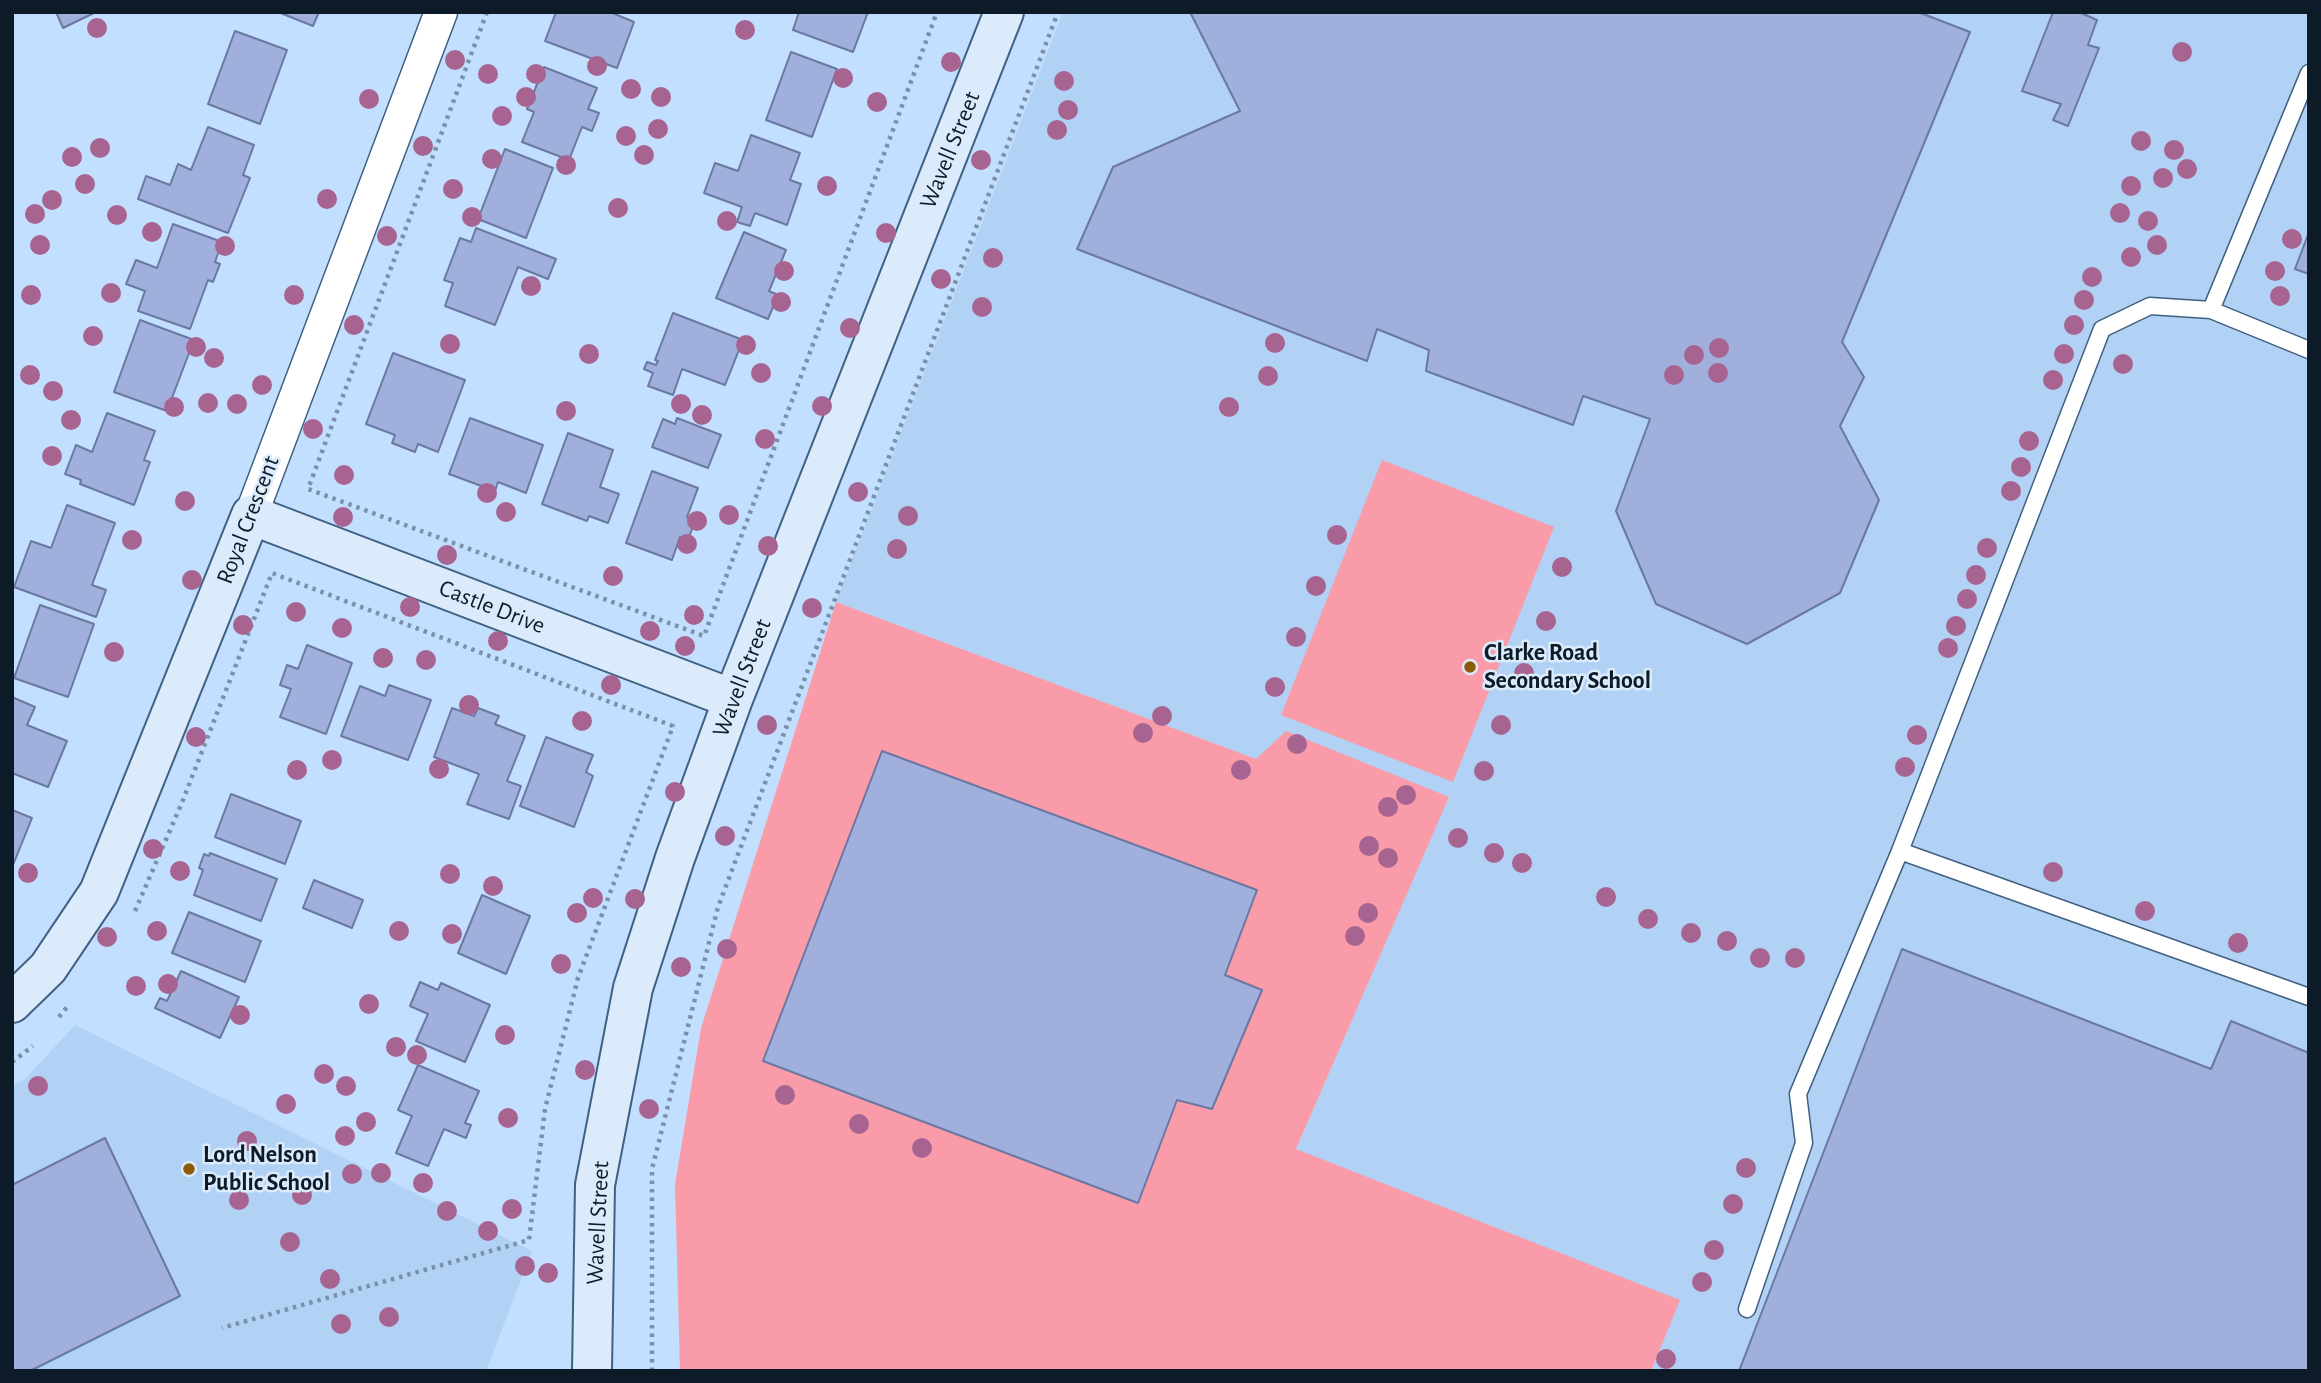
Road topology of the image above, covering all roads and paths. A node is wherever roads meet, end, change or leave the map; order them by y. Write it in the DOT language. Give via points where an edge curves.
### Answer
graph roads {
  1 [pos="440,12"];
  2 [pos="487,12"];
  3 [pos="937,12"];
  4 [pos="1004,12"];
  5 [pos="1058,12"];
  6 [pos="2309,74"];
  7 [pos="2211,310"];
  8 [pos="2309,350"];
  9 [pos="251,515"];
  10 [pos="733,699"];
  11 [pos="1900,851"];
  12 [pos="130,918"];
  13 [pos="2309,997"];
  14 [pos="12,1003"];
  15 [pos="67,1006"];
  16 [pos="59,1017"];
  17 [pos="33,1046"];
  18 [pos="12,1062"];
  19 [pos="1747,1309"];
  20 [pos="222,1328"];
  21 [pos="592,1371"];
  22 [pos="652,1371"];
  1 -- 9 [label="street, Royal Crescent"];
  2 -- 3 [label="path" via="308,488 704,636"];
  4 -- 10 [label="street, Wavell Street"];
  5 -- 22 [label="path" via="718,907 652,1169"];
  6 -- 7 [label="lane"];
  7 -- 8 [label="lane"];
  7 -- 11 [label="lane" via="2150,306 2102,329"];
  9 -- 10 [label="street, Castle Drive"];
  9 -- 14 [label="street, Royal Crescent" via="99,892 48,968"];
  10 -- 21 [label="street, Wavell Street" via="633,988 595,1185"];
  11 -- 13 [label="lane"];
  11 -- 19 [label="lane" via="1798,1094 1804,1143"];
  12 -- 20 [label="path" via="181,805 272,573 673,726 578,978 545,1109 529,1240"];
  15 -- 16 [label="path"];
  17 -- 18 [label="path"];
}
